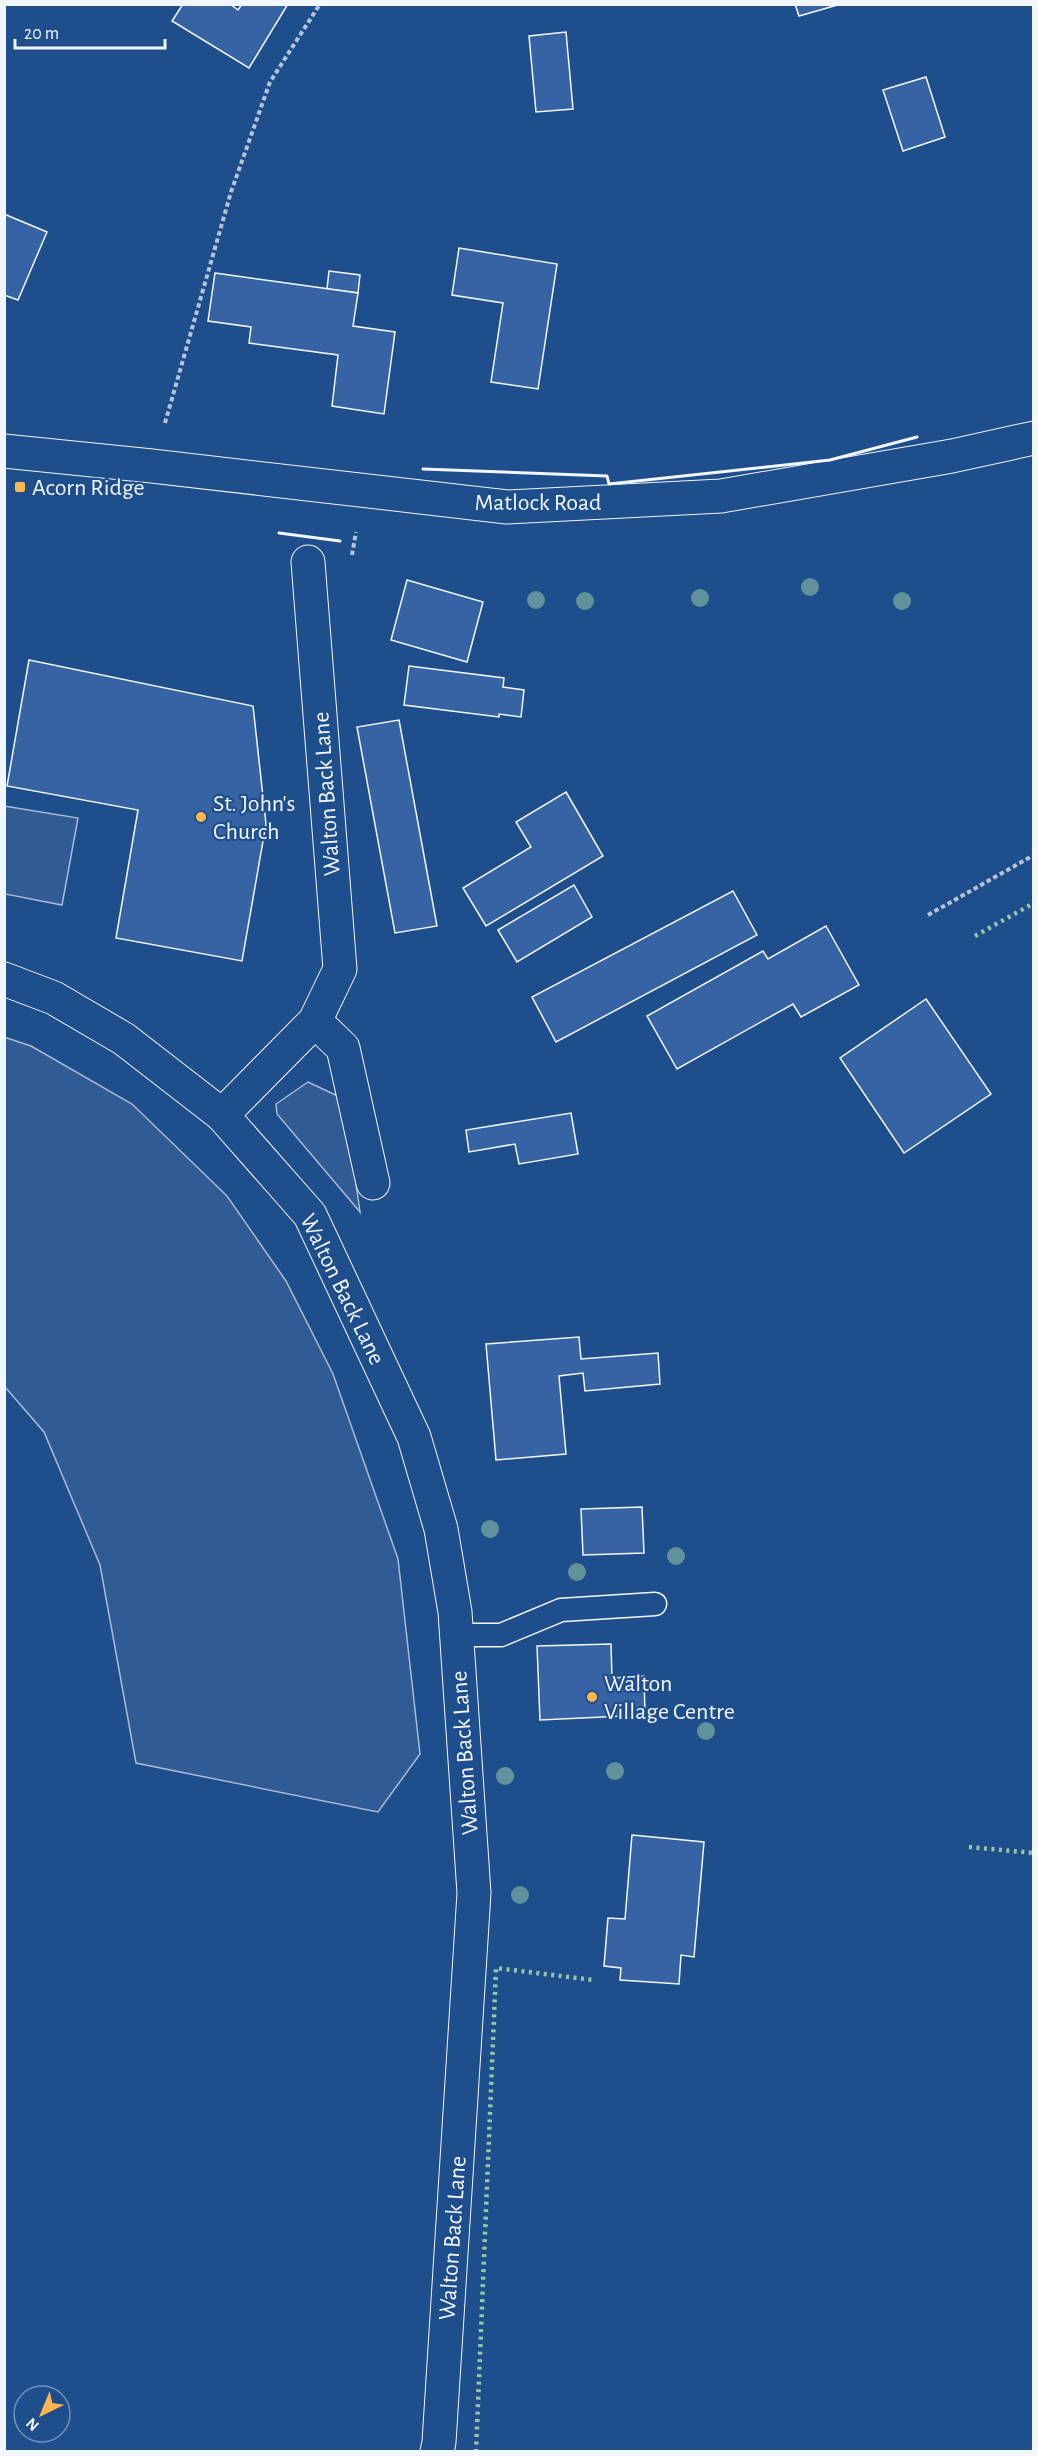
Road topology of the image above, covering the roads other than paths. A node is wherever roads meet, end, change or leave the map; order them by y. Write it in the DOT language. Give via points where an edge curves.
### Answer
graph roads {
  1 [pos="1034,438"];
  2 [pos="4,452"];
  3 [pos="308,562"];
  4 [pos="4,979"];
  5 [pos="315,1021"];
  6 [pos="222,1115"];
  7 [pos="373,1183"];
  8 [pos="655,1604"];
  9 [pos="456,1635"];
  10 [pos="437,2451"];
  1 -- 2 [label="street, Matlock Road" via="721,496 507,507"];
  3 -- 5 [label="street, Walton Back Lane" via="340,969"];
  4 -- 6 [label="street, Walton Back Lane" via="54,998 124,1039"];
  5 -- 6 [label="street, Walton Back Lane"];
  5 -- 7 [label="street" via="343,1048"];
  6 -- 9 [label="street, Walton Back Lane" via="310,1215 414,1437 441,1529"];
  8 -- 9 [label="lane" via="561,1610 501,1635"];
  9 -- 10 [label="street, Walton Back Lane" via="474,1893"];
}
